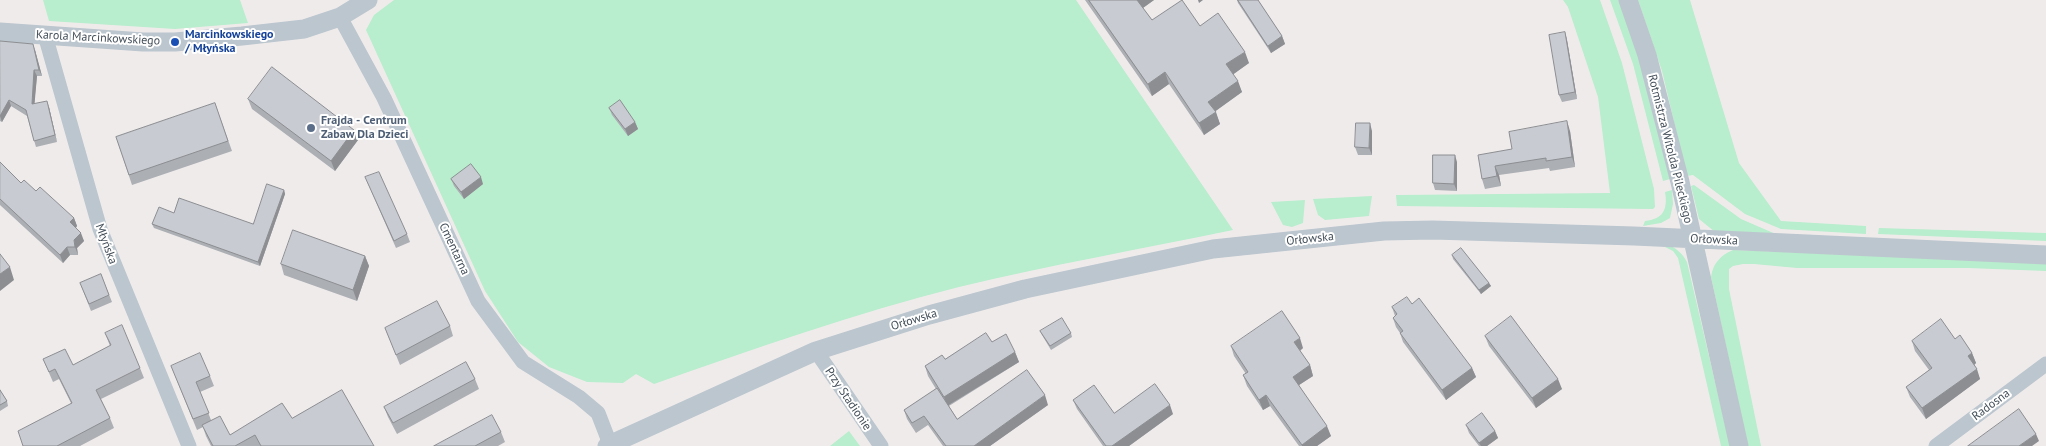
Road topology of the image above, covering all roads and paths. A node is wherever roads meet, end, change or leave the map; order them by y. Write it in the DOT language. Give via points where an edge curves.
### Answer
graph roads {
  1 [pos="368,0"];
  2 [pos="1628,0"];
  3 [pos="340,17"];
  4 [pos="0,32"];
  5 [pos="45,35"];
  6 [pos="1692,238"];
  7 [pos="2046,255"];
  8 [pos="816,351"];
  9 [pos="2046,364"];
  10 [pos="608,445"];
  11 [pos="189,446"];
  12 [pos="880,446"];
  13 [pos="1739,446"];
  14 [pos="1936,446"];
  1 -- 3 [label="street, Karola Marcinkowskiego"];
  2 -- 6 [label="street, Rotmistrza Witolda Pileckiego" via="1647,55"];
  3 -- 5 [label="street, Karola Marcinkowskiego" via="286,32 175,42"];
  3 -- 10 [label="street, Cmentarna" via="384,98 478,301 523,362 579,397 598,413"];
  4 -- 5 [label="street, Karola Marcinkowskiego"];
  5 -- 11 [label="street, Młyńska" via="100,229"];
  6 -- 7 [label="street, Orłowska"];
  6 -- 8 [label="street, Orłowska" via="1384,231 1213,249 1025,289 929,314"];
  6 -- 13 [label="street, Rotmistrza Witolda Pileckiego"];
  8 -- 10 [label="street, Orłowska"];
  8 -- 12 [label="street, Przy Stadionie"];
  9 -- 14 [label="street, Radosna"];
}
